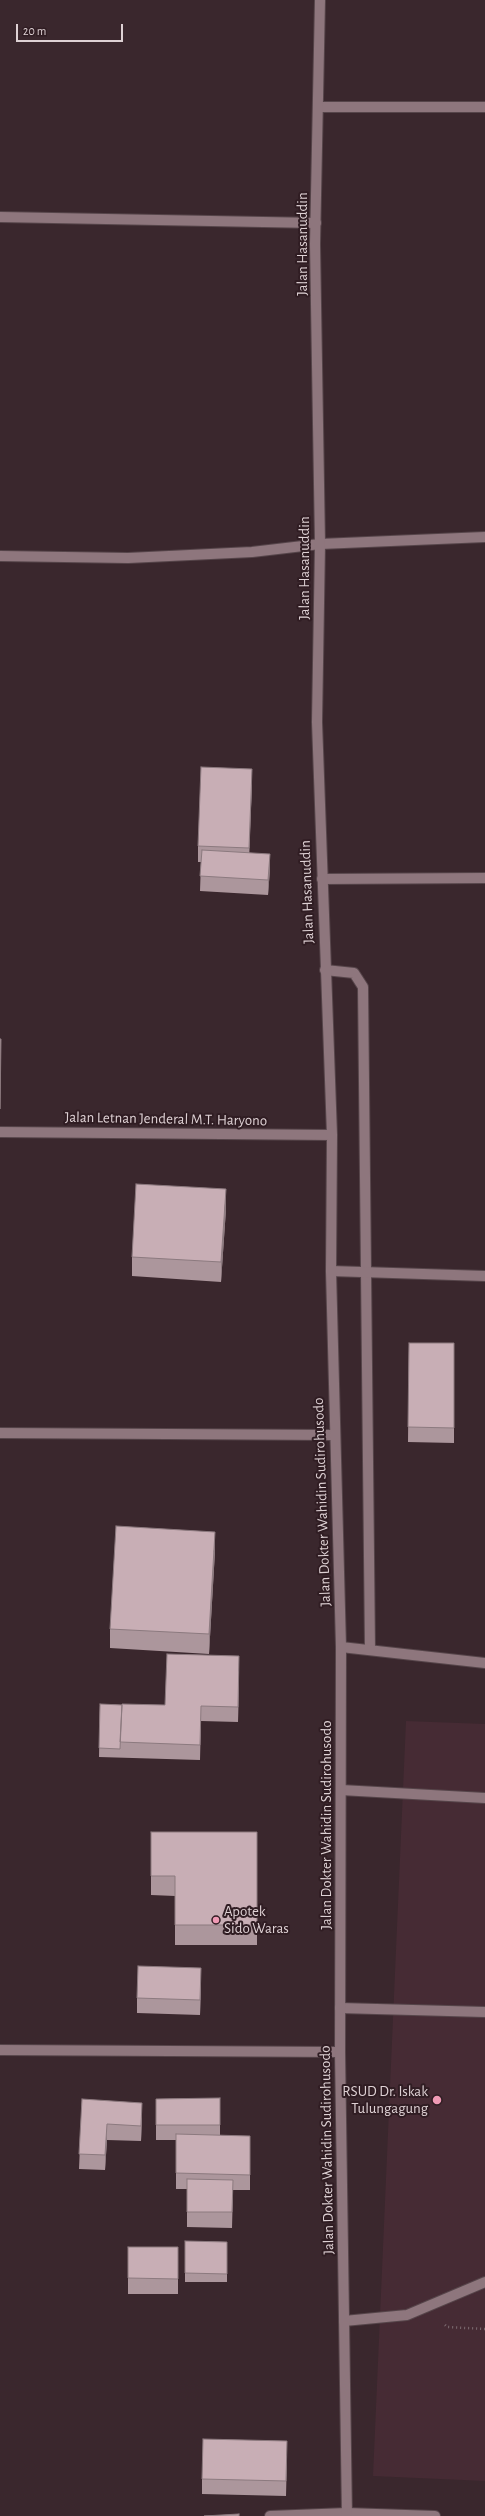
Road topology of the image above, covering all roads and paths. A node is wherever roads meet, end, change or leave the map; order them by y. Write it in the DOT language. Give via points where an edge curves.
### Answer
graph roads {
  1 [pos="320,0"];
  2 [pos="318,107"];
  3 [pos="485,107"];
  4 [pos="0,218"];
  5 [pos="316,223"];
  6 [pos="485,537"];
  7 [pos="320,544"];
  8 [pos="0,556"];
  9 [pos="485,878"];
  10 [pos="322,879"];
  11 [pos="325,970"];
  12 [pos="0,1132"];
  13 [pos="332,1135"];
  14 [pos="331,1271"];
  15 [pos="365,1272"];
  16 [pos="485,1276"];
  17 [pos="0,1433"];
  18 [pos="334,1435"];
  19 [pos="341,1647"];
  20 [pos="370,1650"];
  21 [pos="485,1663"];
  22 [pos="341,1790"];
  23 [pos="485,1798"];
  24 [pos="340,2008"];
  25 [pos="485,2012"];
  26 [pos="0,2050"];
  27 [pos="340,2052"];
  28 [pos="485,2282"];
  29 [pos="344,2321"];
  30 [pos="347,2514"];
  31 [pos="270,2516"];
  32 [pos="435,2516"];
  1 -- 2 [label="street, Jalan Hasanuddin"];
  2 -- 3 [label="street"];
  2 -- 5 [label="street, Jalan Hasanuddin"];
  4 -- 5 [label="street"];
  5 -- 7 [label="street, Jalan Hasanuddin"];
  6 -- 7 [label="street"];
  7 -- 8 [label="street" via="252,552 128,558"];
  7 -- 10 [label="street, Jalan Hasanuddin" via="317,722"];
  9 -- 10 [label="street"];
  10 -- 11 [label="street, Jalan Hasanuddin"];
  11 -- 13 [label="street, Jalan Hasanuddin"];
  11 -- 15 [label="street" via="354,973 363,987"];
  12 -- 13 [label="street, Jalan Letnan Jenderal M.T. Haryono"];
  13 -- 14 [label="street, Jalan Dokter Wahidin Sudirohusodo"];
  14 -- 15 [label="street"];
  14 -- 18 [label="street, Jalan Dokter Wahidin Sudirohusodo"];
  15 -- 16 [label="street"];
  15 -- 20 [label="street"];
  17 -- 18 [label="street"];
  18 -- 19 [label="street, Jalan Dokter Wahidin Sudirohusodo"];
  19 -- 20 [label="street"];
  19 -- 22 [label="street, Jalan Dokter Wahidin Sudirohusodo"];
  20 -- 21 [label="street"];
  22 -- 23 [label="street"];
  22 -- 24 [label="street, Jalan Dokter Wahidin Sudirohusodo"];
  24 -- 25 [label="street"];
  24 -- 27 [label="street, Jalan Dokter Wahidin Sudirohusodo"];
  26 -- 27 [label="street"];
  27 -- 29 [label="street, Jalan Dokter Wahidin Sudirohusodo"];
  28 -- 29 [label="street" via="407,2315"];
  29 -- 30 [label="street, Jalan Dokter Wahidin Sudirohusodo"];
  30 -- 31 [label="street"];
  30 -- 32 [label="street"];
}
